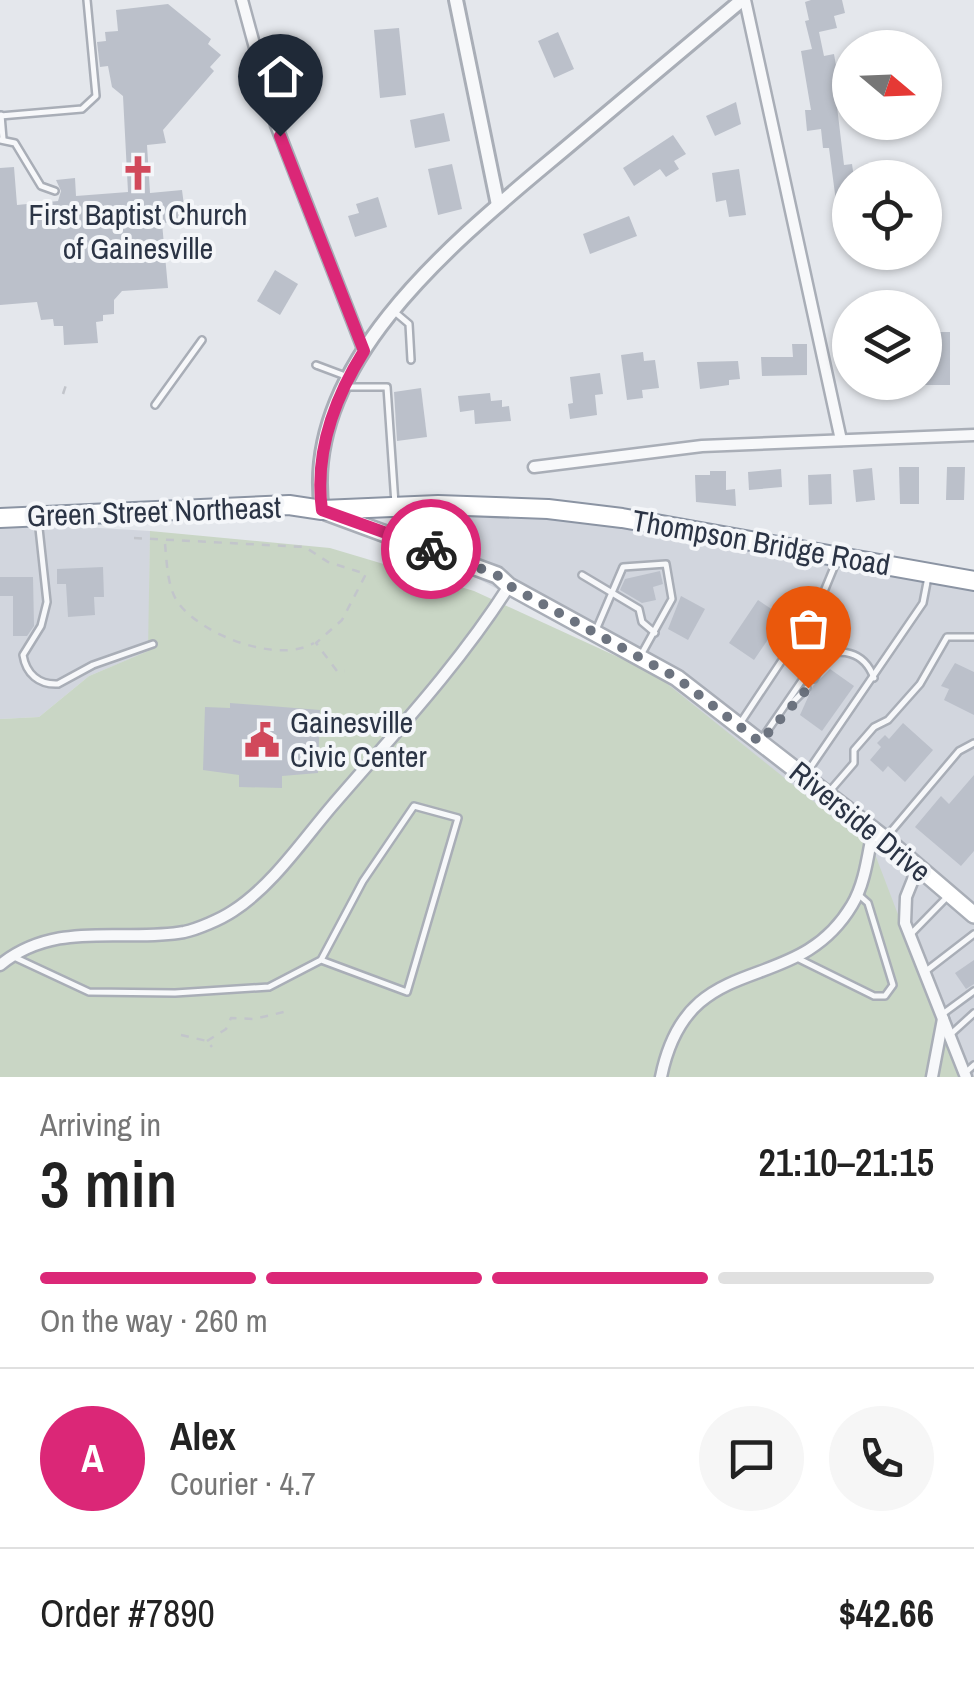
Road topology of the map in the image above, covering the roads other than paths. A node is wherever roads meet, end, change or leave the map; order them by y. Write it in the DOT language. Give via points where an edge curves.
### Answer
graph roads {
  1 [pos="87,0"];
  2 [pos="242,0"];
  3 [pos="456,0"];
  4 [pos="744,0"];
  5 [pos="1,116"];
  6 [pos="2,140"];
  7 [pos="55,191"];
  8 [pos="498,204"];
  9 [pos="394,312"];
  10 [pos="202,340"];
  11 [pos="364,351"];
  12 [pos="411,360"];
  13 [pos="316,365"];
  14 [pos="345,382"];
  15 [pos="155,405"];
  16 [pos="974,435"];
  17 [pos="841,440"];
  18 [pos="534,466"];
  19 [pos="395,507"];
  20 [pos="548,509"];
  21 [pos="322,510"];
  22 [pos="38,516"];
  23 [pos="0,518"];
  24 [pos="839,557"];
  25 [pos="929,574"];
  26 [pos="582,575"];
  27 [pos="974,581"];
  28 [pos="510,586"];
  29 [pos="614,595"];
  30 [pos="596,630"];
  31 [pos="655,633"];
  32 [pos="974,637"];
  33 [pos="153,644"];
  34 [pos="826,654"];
  35 [pos="640,656"];
  36 [pos="874,678"];
  37 [pos="814,679"];
  38 [pos="808,688"];
  39 [pos="790,705"];
  40 [pos="738,725"];
  41 [pos="760,742"];
  42 [pos="974,743"];
  43 [pos="804,776"];
  44 [pos="827,794"];
  45 [pos="879,834"];
  46 [pos="918,867"];
  47 [pos="857,892"];
  48 [pos="950,894"];
  49 [pos="974,915"];
  50 [pos="974,934"];
  51 [pos="910,935"];
  52 [pos="12,956"];
  53 [pos="797,958"];
  54 [pos="321,960"];
  55 [pos="0,965"];
  56 [pos="926,971"];
  57 [pos="974,991"];
  58 [pos="944,1013"];
  59 [pos="974,1013"];
  60 [pos="951,1034"];
  61 [pos="968,1072"];
  62 [pos="661,1077"];
  63 [pos="932,1077"];
  1 -- 5 [label="lane" via="96,96 82,109"];
  2 -- 11 [label="street" via="276,124"];
  3 -- 8 [label="street"];
  4 -- 8 [label="street"];
  4 -- 17 [label="street"];
  5 -- 6 [label="lane"];
  6 -- 7 [label="lane" via="15,142 41,186"];
  8 -- 9 [label="street"];
  9 -- 11 [label="street"];
  9 -- 12 [label="lane" via="409,324"];
  10 -- 15 [label="lane"];
  11 -- 14 [label="street"];
  13 -- 14 [label="lane"];
  14 -- 19 [label="lane" via="388,387"];
  14 -- 21 [label="street" via="324,449"];
  16 -- 17 [label="street"];
  17 -- 18 [label="street" via="702,446"];
  19 -- 20 [label="highway, Green Street Northeast"];
  19 -- 21 [label="highway, Green Street Northeast"];
  20 -- 24 [label="highway, Thompson Bridge Road"];
  21 -- 22 [label="highway, Green Street Northeast" via="290,505"];
  21 -- 28 [label="main road, Riverside Drive" via="468,562"];
  22 -- 23 [label="highway, Green Street Northeast"];
  22 -- 33 [label="lane" via="46,602 41,626 23,654 26,668 36,679 58,684"];
  24 -- 25 [label="highway, Thompson Bridge Road"];
  24 -- 40 [label="lane" via="818,606"];
  25 -- 27 [label="highway, Thompson Bridge Road"];
  25 -- 36 [label="lane" via="923,603"];
  26 -- 29 [label="lane"];
  28 -- 30 [label="main road, Riverside Drive"];
  28 -- 52 [label="street" via="429,697 297,850 234,911 185,932 60,939"];
  29 -- 30 [label="lane"];
  29 -- 31 [label="lane" via="639,609"];
  29 -- 31 [label="lane" via="623,567 666,564 672,599"];
  30 -- 35 [label="main road, Riverside Drive"];
  31 -- 35 [label="lane"];
  32 -- 44 [label="lane" via="947,637 920,684 854,750 854,763"];
  34 -- 36 [label="lane" via="853,654"];
  34 -- 37 [label="lane"];
  34 -- 39 [label="lane" via="799,683"];
  35 -- 40 [label="main road, Riverside Drive"];
  36 -- 43 [label="lane"];
  38 -- 39 [label="lane"];
  39 -- 41 [label="lane"];
  40 -- 41 [label="main road, Riverside Drive"];
  41 -- 43 [label="main road, Riverside Drive"];
  42 -- 45 [label="lane"];
  43 -- 44 [label="main road, Riverside Drive"];
  44 -- 45 [label="main road, Riverside Drive"];
  45 -- 46 [label="main road, Riverside Drive"];
  45 -- 47 [label="street"];
  46 -- 48 [label="main road, Riverside Drive"];
  46 -- 51 [label="street" via="906,897"];
  47 -- 53 [label="street" via="826,940"];
  47 -- 53 [label="lane" via="868,903 893,984 885,996"];
  48 -- 49 [label="main road, Riverside Drive"];
  48 -- 51 [label="lane"];
  50 -- 56 [label="lane"];
  51 -- 56 [label="street"];
  52 -- 54 [label="lane" via="89,992 268,987"];
  52 -- 55 [label="street"];
  53 -- 62 [label="street" via="718,986 681,1019"];
  54 -- 54 [label="lane" via="407,992 458,818 414,806"];
  56 -- 58 [label="street"];
  57 -- 58 [label="lane"];
  58 -- 60 [label="street"];
  58 -- 63 [label="street"];
  59 -- 60 [label="lane"];
  60 -- 61 [label="street"];
}
